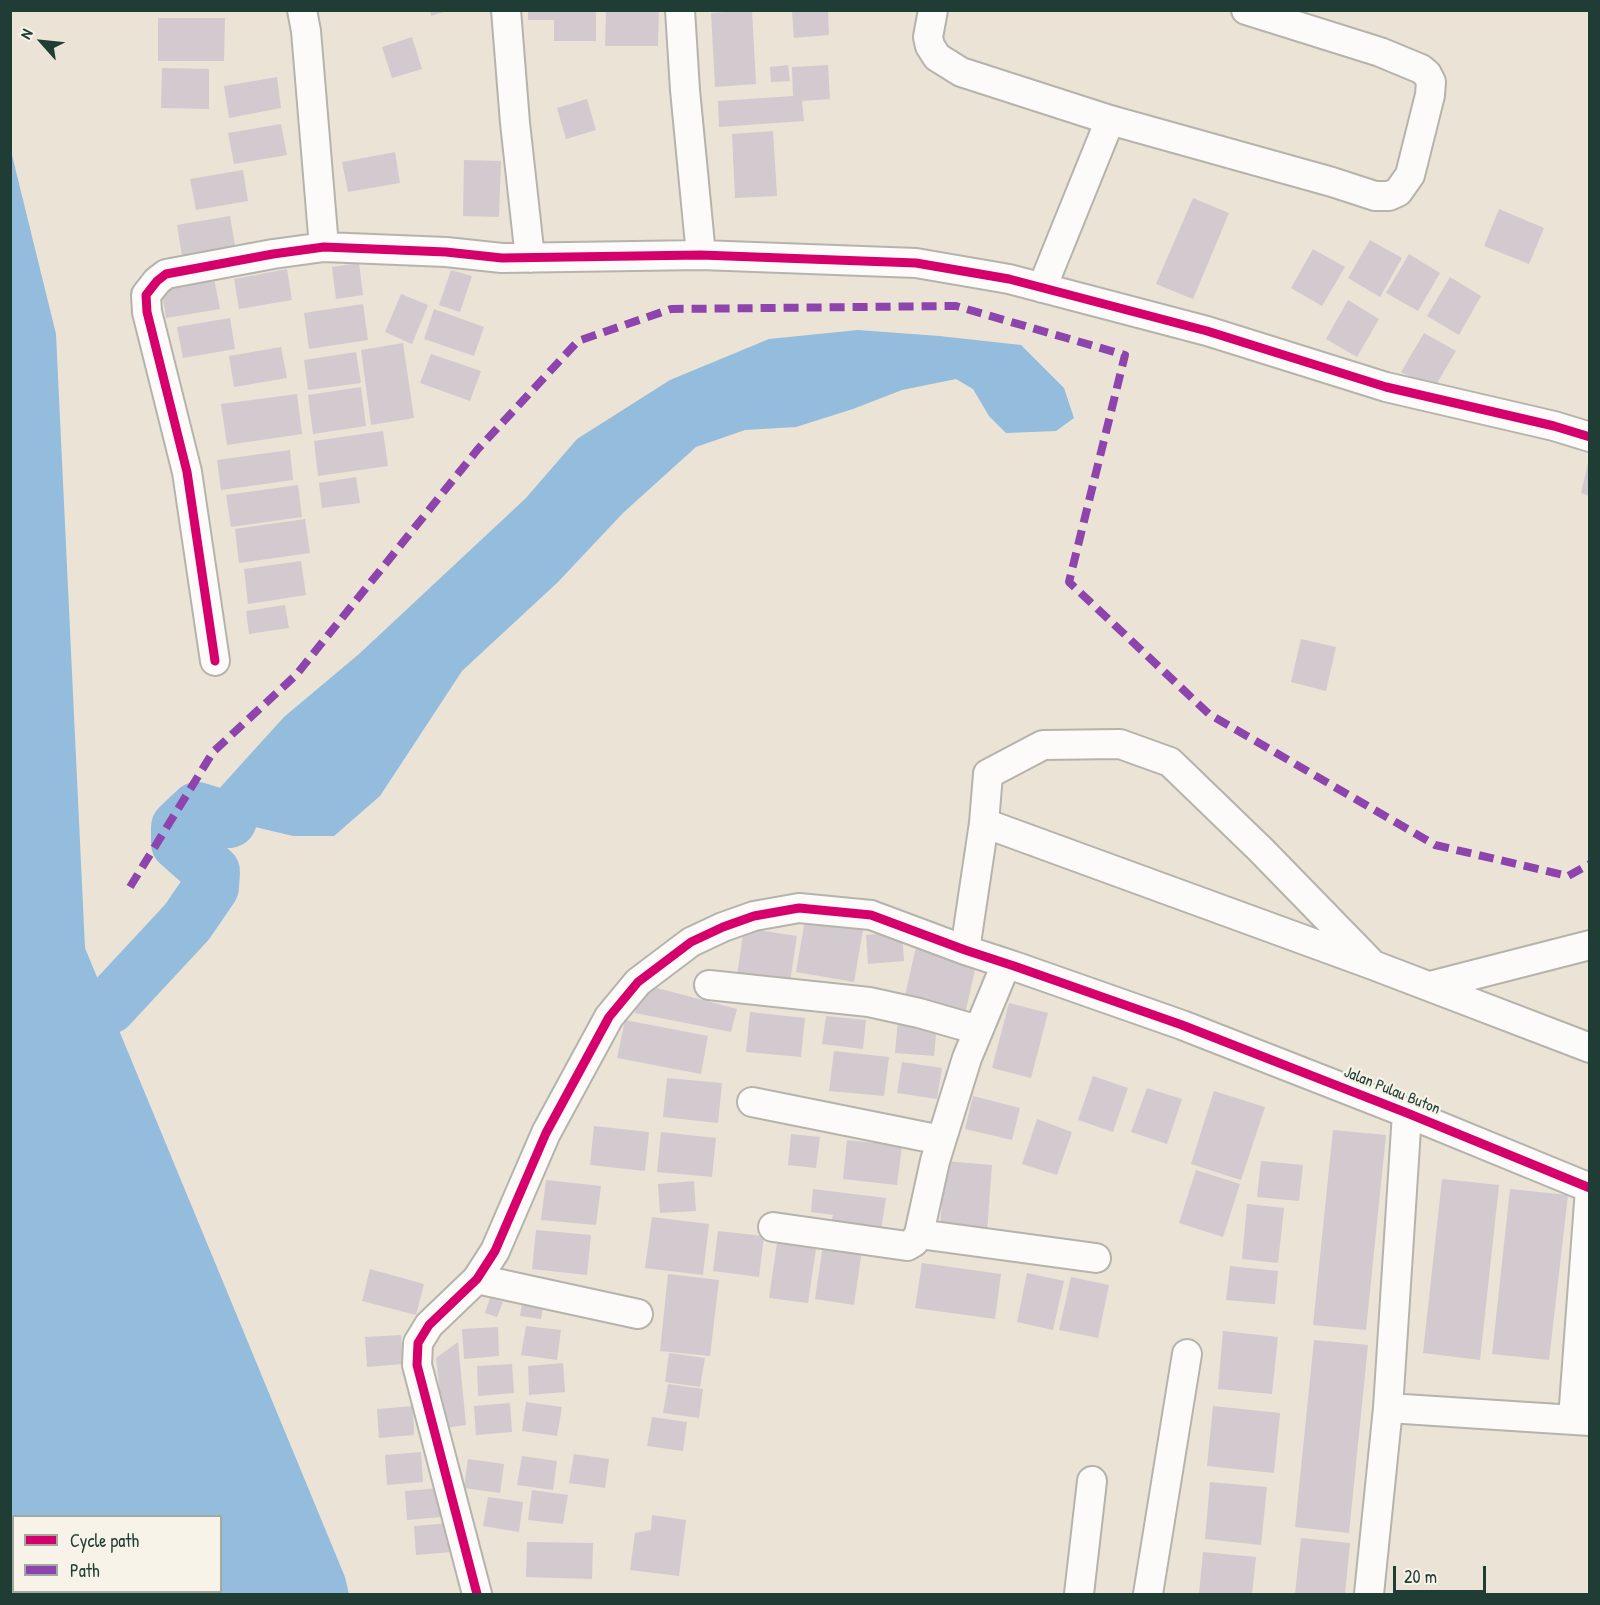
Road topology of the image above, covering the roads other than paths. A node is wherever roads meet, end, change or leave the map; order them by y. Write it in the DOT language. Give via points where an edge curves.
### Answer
graph roads {
  1 [pos="302,10"];
  2 [pos="506,10"];
  3 [pos="680,10"];
  4 [pos="933,10"];
  5 [pos="1246,10"];
  6 [pos="1110,120"];
  7 [pos="324,247"];
  8 [pos="701,255"];
  9 [pos="530,258"];
  10 [pos="1042,288"];
  11 [pos="1590,437"];
  12 [pos="215,661"];
  13 [pos="984,823"];
  14 [pos="1590,945"];
  15 [pos="965,950"];
  16 [pos="1006,964"];
  17 [pos="1373,965"];
  18 [pos="709,985"];
  19 [pos="1430,987"];
  20 [pos="978,1030"];
  21 [pos="1590,1048"];
  22 [pos="752,1102"];
  23 [pos="1407,1113"];
  24 [pos="941,1140"];
  25 [pos="1590,1189"];
  26 [pos="772,1227"];
  27 [pos="919,1234"];
  28 [pos="1096,1258"];
  29 [pos="477,1279"];
  30 [pos="638,1314"];
  31 [pos="1187,1354"];
  32 [pos="1388,1408"];
  33 [pos="1581,1420"];
  34 [pos="1092,1482"];
  35 [pos="477,1594"];
  36 [pos="1079,1594"];
  37 [pos="1148,1594"];
  38 [pos="1369,1594"];
  1 -- 7 [label="street"];
  2 -- 9 [label="street"];
  3 -- 8 [label="street"];
  4 -- 6 [label="street" via="928,38 945,64"];
  5 -- 6 [label="street" via="1380,52 1427,74 1430,95 1410,175 1398,192 1375,196"];
  6 -- 10 [label="street"];
  7 -- 9 [label="street"];
  7 -- 12 [label="street" via="166,274 147,295 147,312 188,472"];
  8 -- 9 [label="street"];
  8 -- 10 [label="street" via="916,262"];
  10 -- 11 [label="street" via="1207,331 1386,387"];
  13 -- 15 [label="street"];
  13 -- 17 [label="street"];
  13 -- 17 [label="street" via="988,774 1043,745 1120,744 1170,762"];
  14 -- 19 [label="street"];
  15 -- 16 [label="street, Jalan Pulau Buton"];
  15 -- 29 [label="street, Jalan Pulau Buton" via="871,915 799,908 754,916 691,942 638,982 609,1017 546,1133 495,1251"];
  16 -- 20 [label="street"];
  16 -- 23 [label="street, Jalan Pulau Buton" via="1182,1025"];
  17 -- 19 [label="street"];
  18 -- 20 [label="street" via="869,1002"];
  19 -- 21 [label="street"];
  20 -- 24 [label="street"];
  22 -- 24 [label="street"];
  23 -- 25 [label="street, Jalan Pulau Buton"];
  23 -- 32 [label="street"];
  24 -- 27 [label="street"];
  25 -- 33 [label="street"];
  26 -- 27 [label="street" via="907,1246"];
  27 -- 28 [label="street"];
  29 -- 30 [label="street"];
  29 -- 35 [label="street, Jalan Pulau Buton" via="429,1325 418,1343 417,1365"];
  31 -- 37 [label="street"];
  32 -- 33 [label="street"];
  32 -- 38 [label="street"];
  34 -- 36 [label="street"];
}
